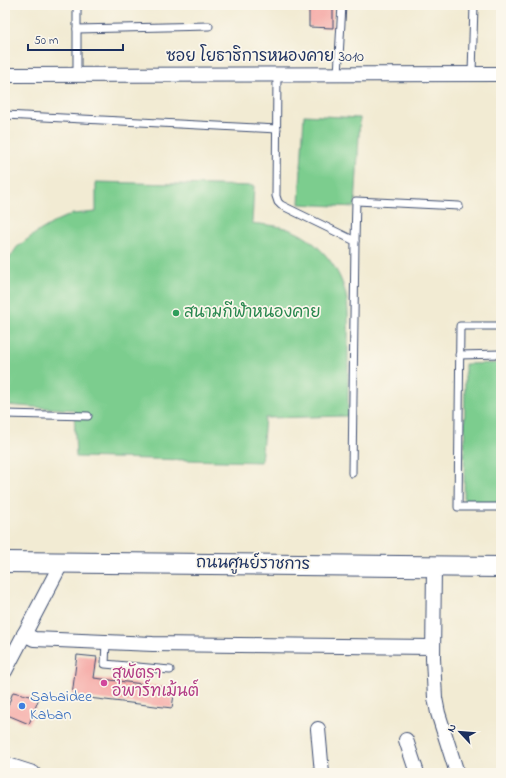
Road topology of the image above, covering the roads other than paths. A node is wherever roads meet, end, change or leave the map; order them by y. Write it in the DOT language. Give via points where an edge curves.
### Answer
graph roads {
  1 [pos="77,5"];
  2 [pos="342,5"];
  3 [pos="474,5"];
  4 [pos="209,26"];
  5 [pos="77,29"];
  6 [pos="472,73"];
  7 [pos="277,74"];
  8 [pos="338,74"];
  9 [pos="501,74"];
  10 [pos="5,75"];
  11 [pos="77,75"];
  12 [pos="5,115"];
  13 [pos="277,129"];
  14 [pos="459,206"];
  15 [pos="355,241"];
  16 [pos="501,326"];
  17 [pos="501,354"];
  18 [pos="459,355"];
  19 [pos="5,414"];
  20 [pos="88,416"];
  21 [pos="352,473"];
  22 [pos="501,507"];
  23 [pos="5,562"];
  24 [pos="62,562"];
  25 [pos="434,566"];
  26 [pos="501,567"];
  27 [pos="24,634"];
  28 [pos="106,642"];
  29 [pos="433,647"];
  30 [pos="170,670"];
  31 [pos="5,671"];
  32 [pos="318,729"];
  33 [pos="406,740"];
  34 [pos="5,764"];
  35 [pos="33,773"];
  36 [pos="322,773"];
  37 [pos="417,773"];
  38 [pos="457,773"];
  1 -- 5 [label="lane"];
  2 -- 8 [label="lane"];
  3 -- 6 [label="lane"];
  4 -- 5 [label="lane"];
  5 -- 11 [label="lane"];
  6 -- 8 [label="street, ซอย โยธาธิการหนองคาย 3010"];
  6 -- 9 [label="street, ซอย โยธาธิการหนองคาย 3010"];
  7 -- 8 [label="street, ซอย โยธาธิการหนองคาย 3010"];
  7 -- 11 [label="street, ซอย โยธาธิการหนองคาย 3010"];
  7 -- 13 [label="lane"];
  10 -- 11 [label="street, ซอย โยธาธิการหนองคาย 3010"];
  12 -- 13 [label="lane"];
  13 -- 15 [label="lane" via="278,202"];
  14 -- 15 [label="lane" via="356,201"];
  15 -- 21 [label="lane"];
  16 -- 18 [label="lane" via="460,326"];
  17 -- 18 [label="lane"];
  18 -- 22 [label="lane" via="458,507"];
  19 -- 20 [label="lane"];
  23 -- 24 [label="street, ถนนศูนย์ราชการ"];
  24 -- 25 [label="street, ถนนศูนย์ราชการ"];
  24 -- 27 [label="street"];
  25 -- 26 [label="street, ถนนศูนย์ราชการ"];
  25 -- 29 [label="street"];
  27 -- 28 [label="street" via="34,639"];
  27 -- 31 [label="street"];
  28 -- 29 [label="street"];
  28 -- 30 [label="lane" via="105,664"];
  29 -- 38 [label="street" via="438,714"];
  32 -- 36 [label="street"];
  33 -- 37 [label="street"];
  34 -- 35 [label="street"];
}
